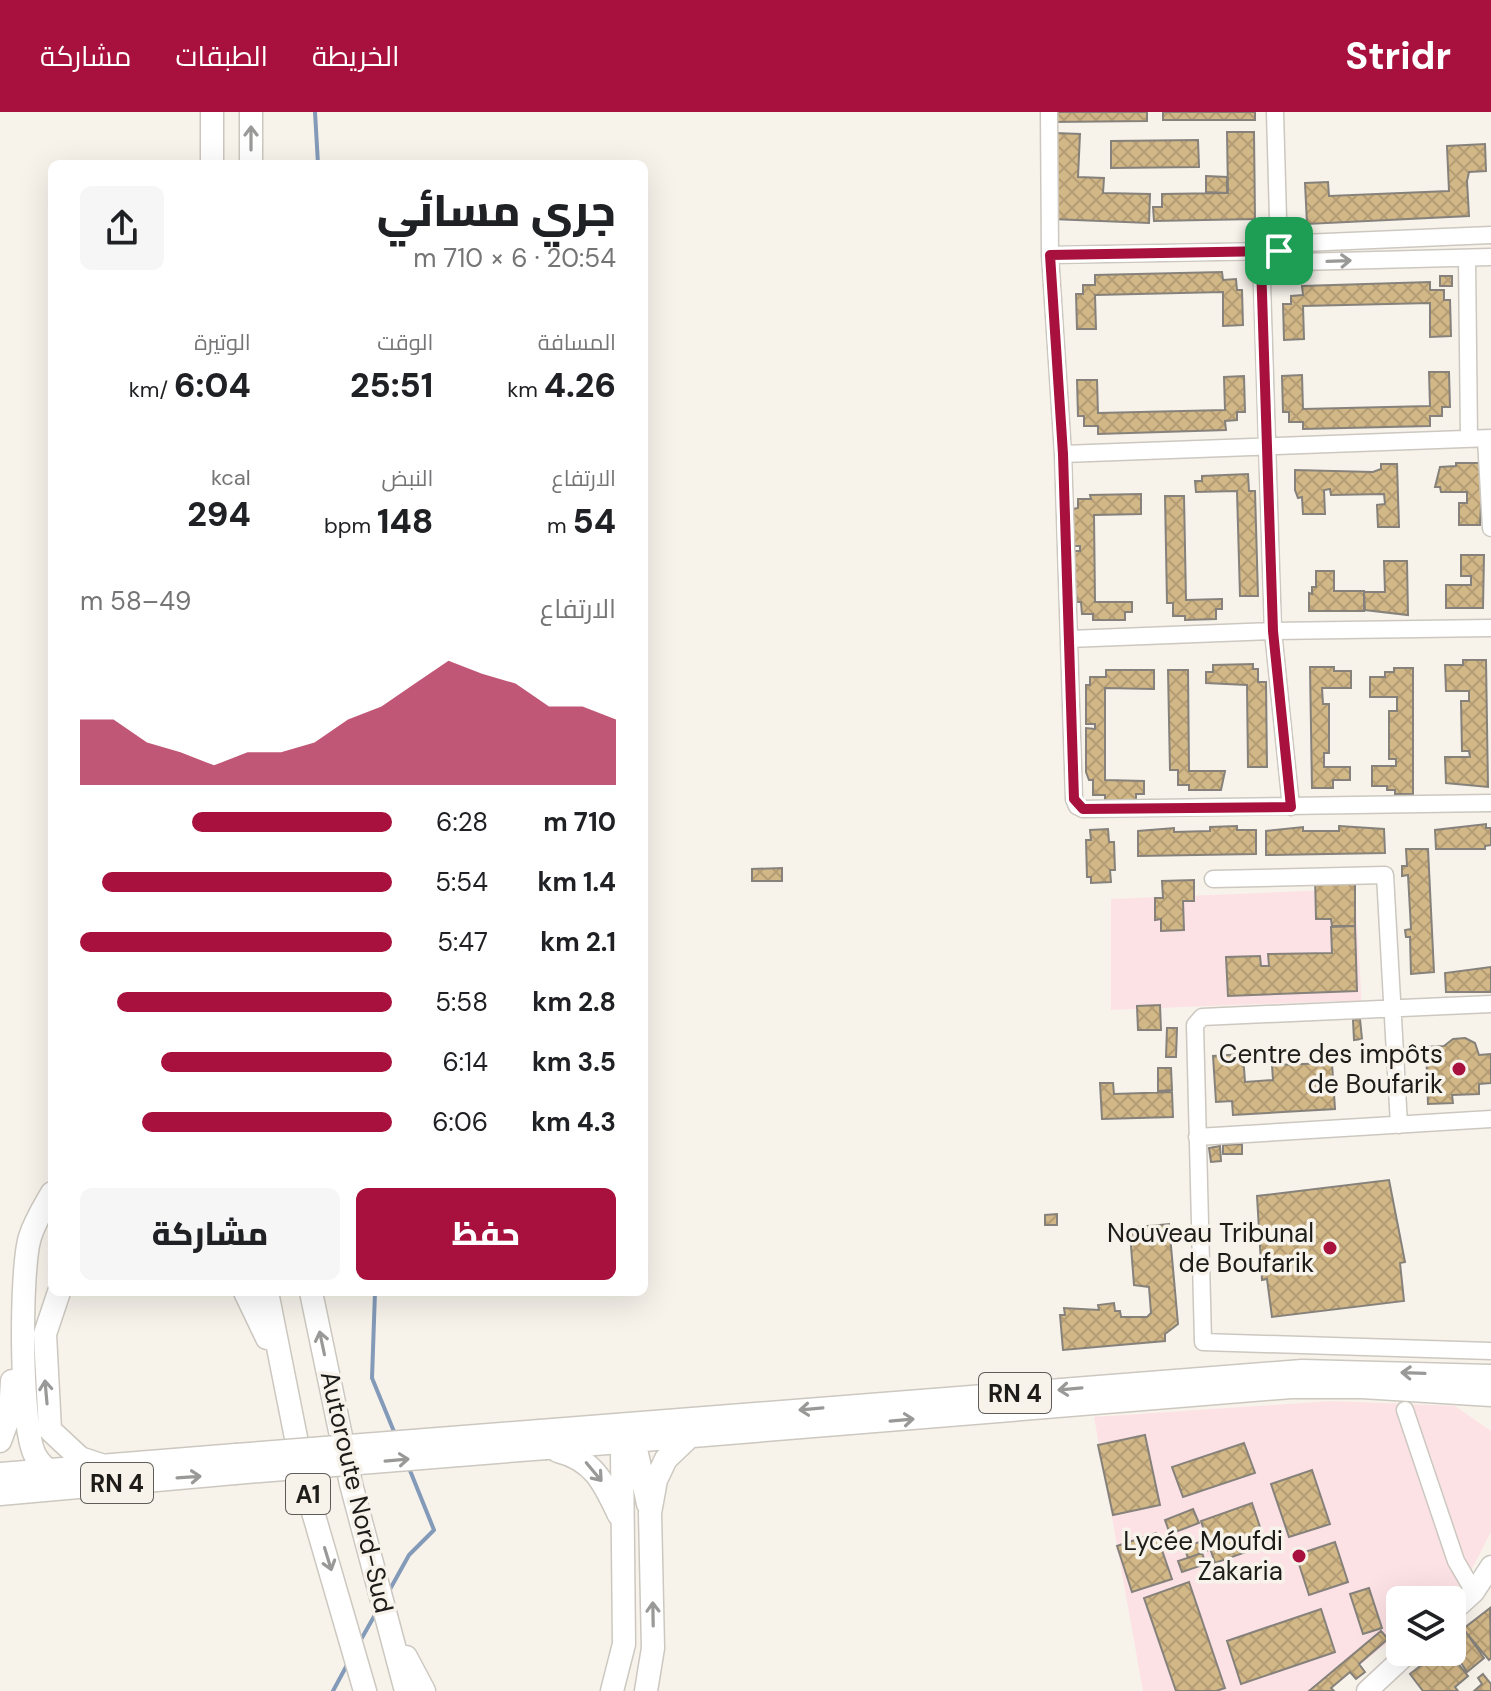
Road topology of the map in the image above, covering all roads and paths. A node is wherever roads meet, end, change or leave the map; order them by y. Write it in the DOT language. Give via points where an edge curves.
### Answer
graph roads {
  1 [pos="212,112"];
  2 [pos="251,112"];
  3 [pos="1049,112"];
  4 [pos="1275,112"];
  5 [pos="212,160"];
  6 [pos="251,160"];
  7 [pos="1491,235"];
  8 [pos="1279,253"];
  9 [pos="1050,255"];
  10 [pos="1491,257"];
  11 [pos="1261,258"];
  12 [pos="1467,258"];
  13 [pos="1482,439"];
  14 [pos="1266,447"];
  15 [pos="1063,454"];
  16 [pos="1491,528"];
  17 [pos="1491,628"];
  18 [pos="1273,631"];
  19 [pos="1069,639"];
  20 [pos="1491,803"];
  21 [pos="1291,807"];
  22 [pos="1213,879"];
  23 [pos="1491,1004"];
  24 [pos="1394,1008"];
  25 [pos="1491,1119"];
  26 [pos="1399,1125"];
  27 [pos="1197,1137"];
  28 [pos="48,1201"];
  29 [pos="29,1239"];
  30 [pos="58,1296"];
  31 [pos="247,1296"];
  32 [pos="268,1296"];
  33 [pos="312,1296"];
  34 [pos="1491,1351"];
  35 [pos="279,1367"];
  36 [pos="1491,1376"];
  37 [pos="1449,1392"];
  38 [pos="1491,1395"];
  39 [pos="1491,1409"];
  40 [pos="1405,1410"];
  41 [pos="664,1421"];
  42 [pos="606,1426"];
  43 [pos="50,1430"];
  44 [pos="688,1438"];
  45 [pos="543,1440"];
  46 [pos="629,1440"];
  47 [pos="0,1441"];
  48 [pos="236,1464"];
  49 [pos="106,1466"];
  50 [pos="44,1469"];
  51 [pos="0,1474"];
  52 [pos="79,1486"];
  53 [pos="24,1490"];
  54 [pos="0,1494"];
  55 [pos="650,1513"];
  56 [pos="622,1521"];
  57 [pos="1491,1566"];
  58 [pos="1491,1579"];
  59 [pos="1474,1592"];
  60 [pos="1466,1599"];
  61 [pos="389,1626"];
  62 [pos="1394,1666"];
  63 [pos="365,1691"];
  64 [pos="406,1691"];
  65 [pos="424,1691"];
  66 [pos="612,1691"];
  67 [pos="646,1691"];
  68 [pos="1367,1691"];
  1 -- 5 [label="highway"];
  6 -- 2 [label="highway, one-way"];
  3 -- 9 [label="street"];
  4 -- 8 [label="street"];
  7 -- 8 [label="street"];
  8 -- 11 [label="street"];
  8 -- 12 [label="street, one-way"];
  9 -- 11 [label="street"];
  9 -- 15 [label="street"];
  10 -- 12 [label="street"];
  11 -- 14 [label="street"];
  12 -- 13 [label="street"];
  13 -- 14 [label="street"];
  13 -- 16 [label="street"];
  14 -- 15 [label="street"];
  14 -- 18 [label="street"];
  15 -- 19 [label="street"];
  17 -- 18 [label="street"];
  18 -- 19 [label="street"];
  18 -- 21 [label="street"];
  19 -- 21 [label="street" via="1077,806"];
  20 -- 21 [label="street"];
  22 -- 24 [label="street" via="1385,875"];
  23 -- 24 [label="street"];
  24 -- 26 [label="street"];
  24 -- 27 [label="street" via="1197,1019"];
  25 -- 26 [label="street"];
  26 -- 27 [label="street"];
  27 -- 34 [label="street" via="1203,1342"];
  28 -- 29 [label="highway"];
  29 -- 47 [label="highway" via="13,1296 12,1395"];
  29 -- 50 [label="highway" via="26,1423"];
  43 -- 30 [label="highway, one-way" via="45,1334"];
  31 -- 35 [label="highway"];
  32 -- 35 [label="highway, Autoroute Nord-Sud / A1"];
  61 -- 33 [label="highway, Autoroute Nord-Sud / A1, one-way" via="351,1484"];
  35 -- 63 [label="highway, Autoroute Nord-Sud / A1, one-way" via="306,1488"];
  36 -- 41 [label="highway, RN 4, one-way" via="1287,1372"];
  37 -- 38 [label="highway, RN 4"];
  37 -- 39 [label="highway"];
  44 -- 37 [label="highway, RN 4, one-way" via="1291,1387"];
  40 -- 59 [label="street" via="1456,1561"];
  41 -- 42 [label="highway, RN 4"];
  41 -- 46 [label="highway"];
  42 -- 45 [label="highway, RN 4"];
  42 -- 46 [label="highway"];
  43 -- 49 [label="highway" via="80,1458"];
  43 -- 50 [label="highway" via="51,1454"];
  44 -- 46 [label="highway, RN 4"];
  44 -- 55 [label="highway" via="666,1459"];
  45 -- 46 [label="highway, RN 4"];
  45 -- 48 [label="highway, RN 4, bridge"];
  45 -- 56 [label="highway, one-way" via="580,1457 600,1475"];
  46 -- 55 [label="highway" via="636,1449"];
  46 -- 56 [label="highway" via="622,1454"];
  48 -- 49 [label="highway, RN 4"];
  52 -- 48 [label="highway, RN 4, one-way"];
  49 -- 50 [label="highway, RN 4"];
  50 -- 51 [label="highway, RN 4"];
  50 -- 52 [label="highway"];
  50 -- 53 [label="highway"];
  52 -- 53 [label="highway, RN 4"];
  53 -- 54 [label="highway, RN 4"];
  67 -- 55 [label="highway, one-way" via="653,1648"];
  56 -- 66 [label="highway" via="624,1644"];
  57 -- 59 [label="main road"];
  58 -- 59 [label="main road"];
  59 -- 60 [label="main road"];
  61 -- 64 [label="highway, Autoroute Nord-Sud / A1"];
  61 -- 65 [label="highway"];
  62 -- 68 [label="main road"];
}
